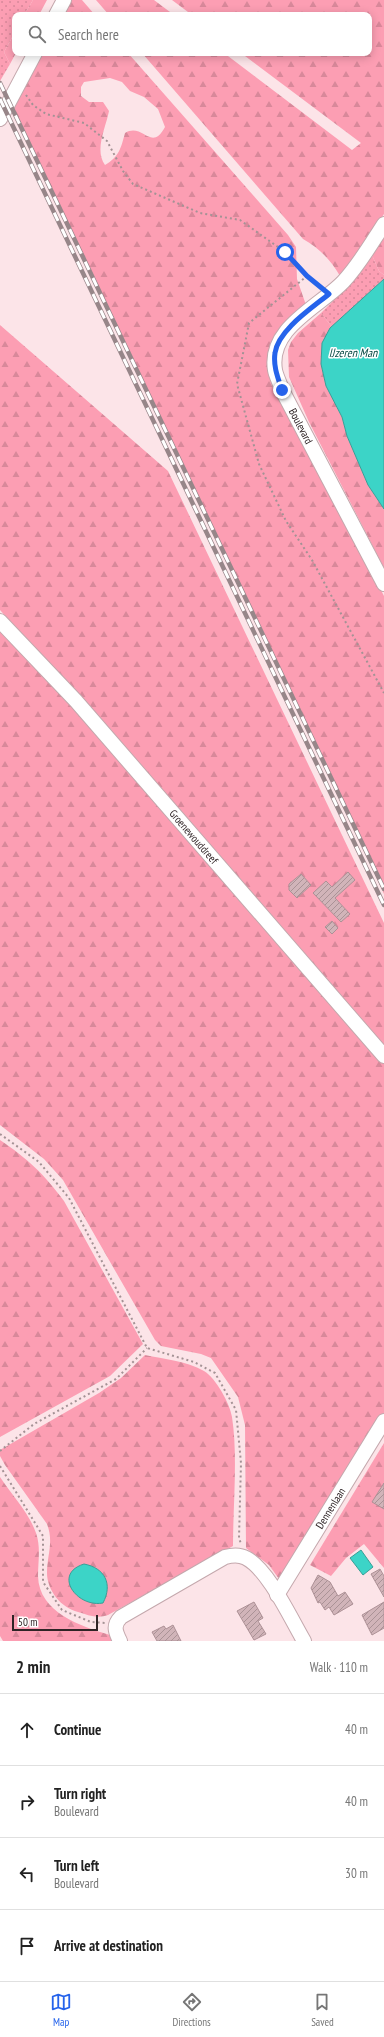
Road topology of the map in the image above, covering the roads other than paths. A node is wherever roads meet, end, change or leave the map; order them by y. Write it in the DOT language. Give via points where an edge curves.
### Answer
graph roads {
  1 [pos="64,0"];
  2 [pos="58,12"];
  3 [pos="33,56"];
  4 [pos="0,119"];
  5 [pos="384,224"];
  6 [pos="384,584"];
  7 [pos="0,621"];
  8 [pos="384,1056"];
  9 [pos="384,1421"];
  10 [pos="277,1595"];
  11 [pos="120,1641"];
  12 [pos="304,1641"];
  1 -- 2 [label="street"];
  3 -- 4 [label="street"];
  5 -- 6 [label="street, Boulevard" via="342,282 293,324 275,352 275,370 282,390"];
  7 -- 8 [label="street, Groenewouddreef" via="76,701"];
  9 -- 10 [label="street, Dennenlaan"];
  10 -- 11 [label="street" via="265,1575 245,1557 225,1557 118,1620 114,1628"];
  10 -- 12 [label="street"];
}
